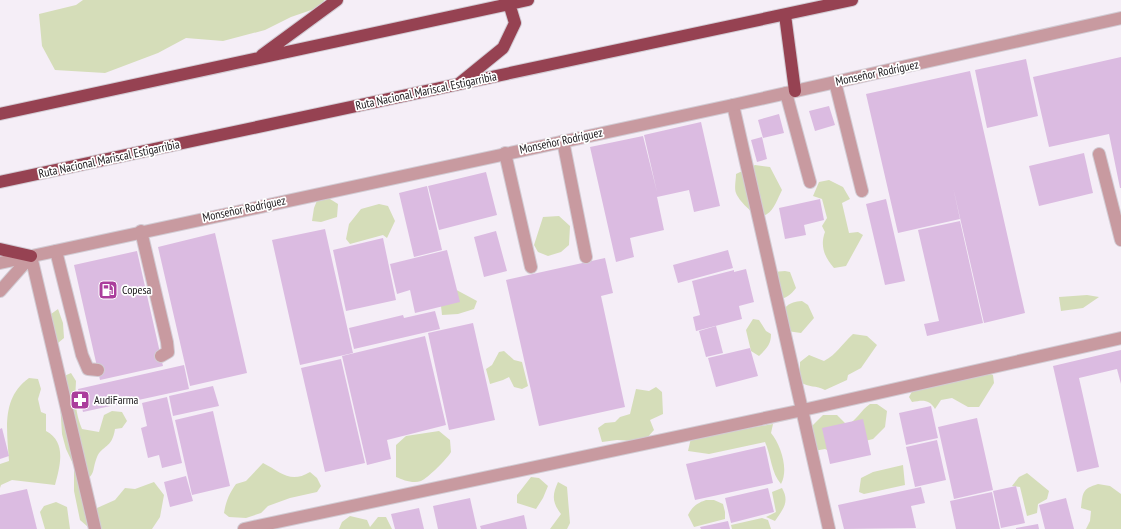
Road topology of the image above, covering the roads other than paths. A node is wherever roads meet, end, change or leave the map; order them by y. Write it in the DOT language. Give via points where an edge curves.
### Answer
graph roads {
  1 [pos="337,0"];
  2 [pos="528,0"];
  3 [pos="852,0"];
  4 [pos="509,2"];
  5 [pos="785,15"];
  6 [pos="1121,18"];
  7 [pos="258,58"];
  8 [pos="835,82"];
  9 [pos="458,85"];
  10 [pos="790,92"];
  11 [pos="733,105"];
  12 [pos="0,114"];
  13 [pos="562,141"];
  14 [pos="505,153"];
  15 [pos="1099,154"];
  16 [pos="0,182"];
  17 [pos="810,182"];
  18 [pos="862,191"];
  19 [pos="141,231"];
  20 [pos="1121,240"];
  21 [pos="0,249"];
  22 [pos="56,251"];
  23 [pos="31,256"];
  24 [pos="586,257"];
  25 [pos="0,263"];
  26 [pos="531,267"];
  27 [pos="0,291"];
  28 [pos="1121,338"];
  29 [pos="161,356"];
  30 [pos="98,370"];
  31 [pos="803,410"];
  32 [pos="95,529"];
  33 [pos="244,529"];
  34 [pos="829,529"];
  1 -- 7 [label="highway"];
  2 -- 4 [label="highway"];
  3 -- 5 [label="highway, Ruta Nacional Mariscal Estigarribia"];
  4 -- 7 [label="highway"];
  4 -- 9 [label="highway" via="514,23 503,48"];
  5 -- 9 [label="highway, Ruta Nacional Mariscal Estigarribia"];
  5 -- 10 [label="highway"];
  6 -- 8 [label="street, Monseñor Rodríguez"];
  7 -- 12 [label="highway"];
  8 -- 10 [label="street, Monseñor Rodríguez"];
  8 -- 18 [label="street"];
  9 -- 16 [label="highway, Ruta Nacional Mariscal Estigarribia"];
  10 -- 11 [label="street, Monseñor Rodríguez"];
  10 -- 17 [label="street"];
  11 -- 13 [label="street, Monseñor Rodríguez"];
  11 -- 31 [label="street"];
  13 -- 14 [label="street, Monseñor Rodríguez"];
  13 -- 24 [label="street"];
  14 -- 19 [label="street, Monseñor Rodríguez"];
  14 -- 26 [label="street"];
  15 -- 20 [label="street"];
  19 -- 22 [label="street, Monseñor Rodríguez"];
  19 -- 29 [label="street" via="167,342 168,352"];
  21 -- 23 [label="highway"];
  22 -- 23 [label="street, Monseñor Rodríguez"];
  22 -- 30 [label="street" via="82,355 88,369"];
  23 -- 25 [label="street, Monseñor Rodríguez"];
  23 -- 27 [label="street"];
  23 -- 32 [label="street"];
  28 -- 31 [label="street"];
  31 -- 33 [label="street"];
  31 -- 34 [label="street"];
}
